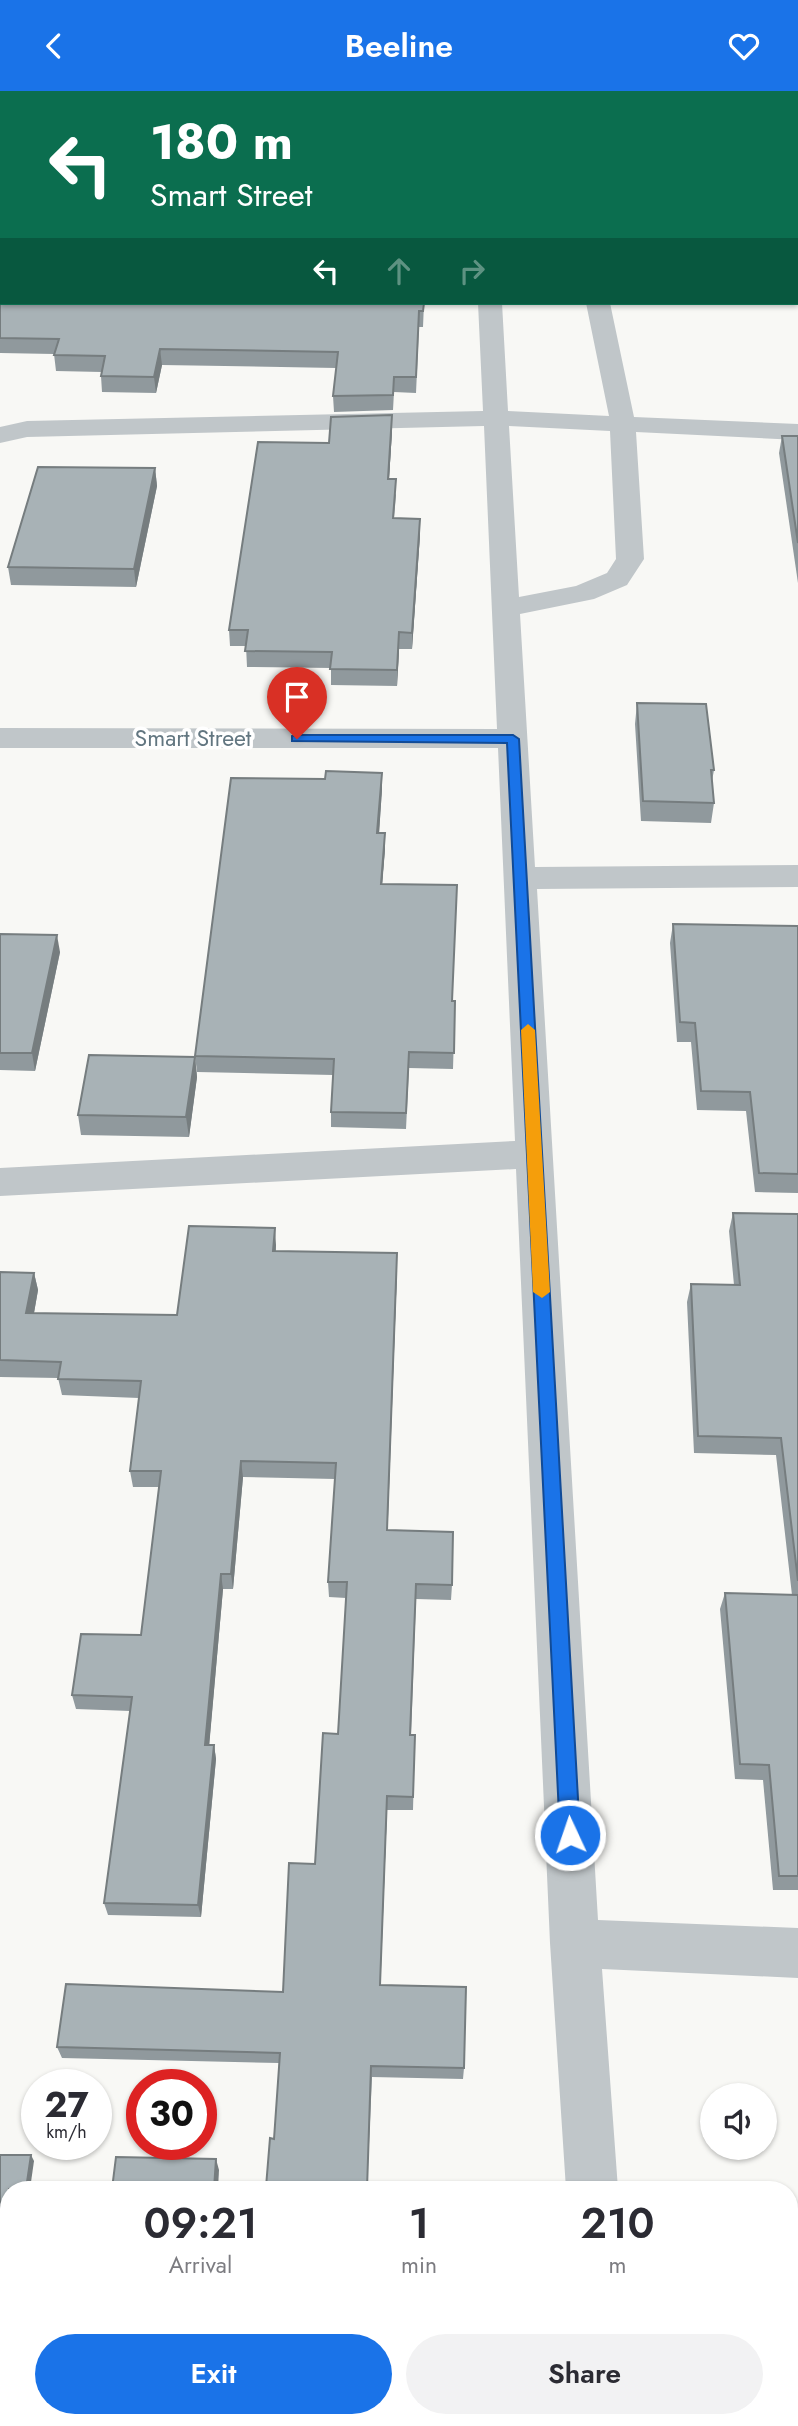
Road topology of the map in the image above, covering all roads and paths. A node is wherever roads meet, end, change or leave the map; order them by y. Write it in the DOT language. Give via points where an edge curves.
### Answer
graph roads {
  1 [pos="489,305"];
  2 [pos="598,305"];
  3 [pos="496,418"];
  4 [pos="624,424"];
  5 [pos="798,432"];
  6 [pos="0,435"];
  7 [pos="504,609"];
  8 [pos="0,738"];
  9 [pos="513,739"];
  10 [pos="798,877"];
  11 [pos="520,878"];
  12 [pos="534,1154"];
  13 [pos="0,1182"];
  14 [pos="575,1943"];
  15 [pos="798,1953"];
  16 [pos="591,2181"];
  1 -- 3 [label="street"];
  2 -- 4 [label="street"];
  3 -- 4 [label="street"];
  3 -- 6 [label="street" via="27,429"];
  3 -- 7 [label="street"];
  4 -- 5 [label="street"];
  4 -- 7 [label="street" via="630,559 617,579 584,593"];
  7 -- 9 [label="street"];
  8 -- 9 [label="street, Smart Street"];
  9 -- 11 [label="street"];
  10 -- 11 [label="street"];
  11 -- 12 [label="street"];
  12 -- 13 [label="street"];
  12 -- 14 [label="street"];
  14 -- 15 [label="street"];
  14 -- 16 [label="street"];
}
